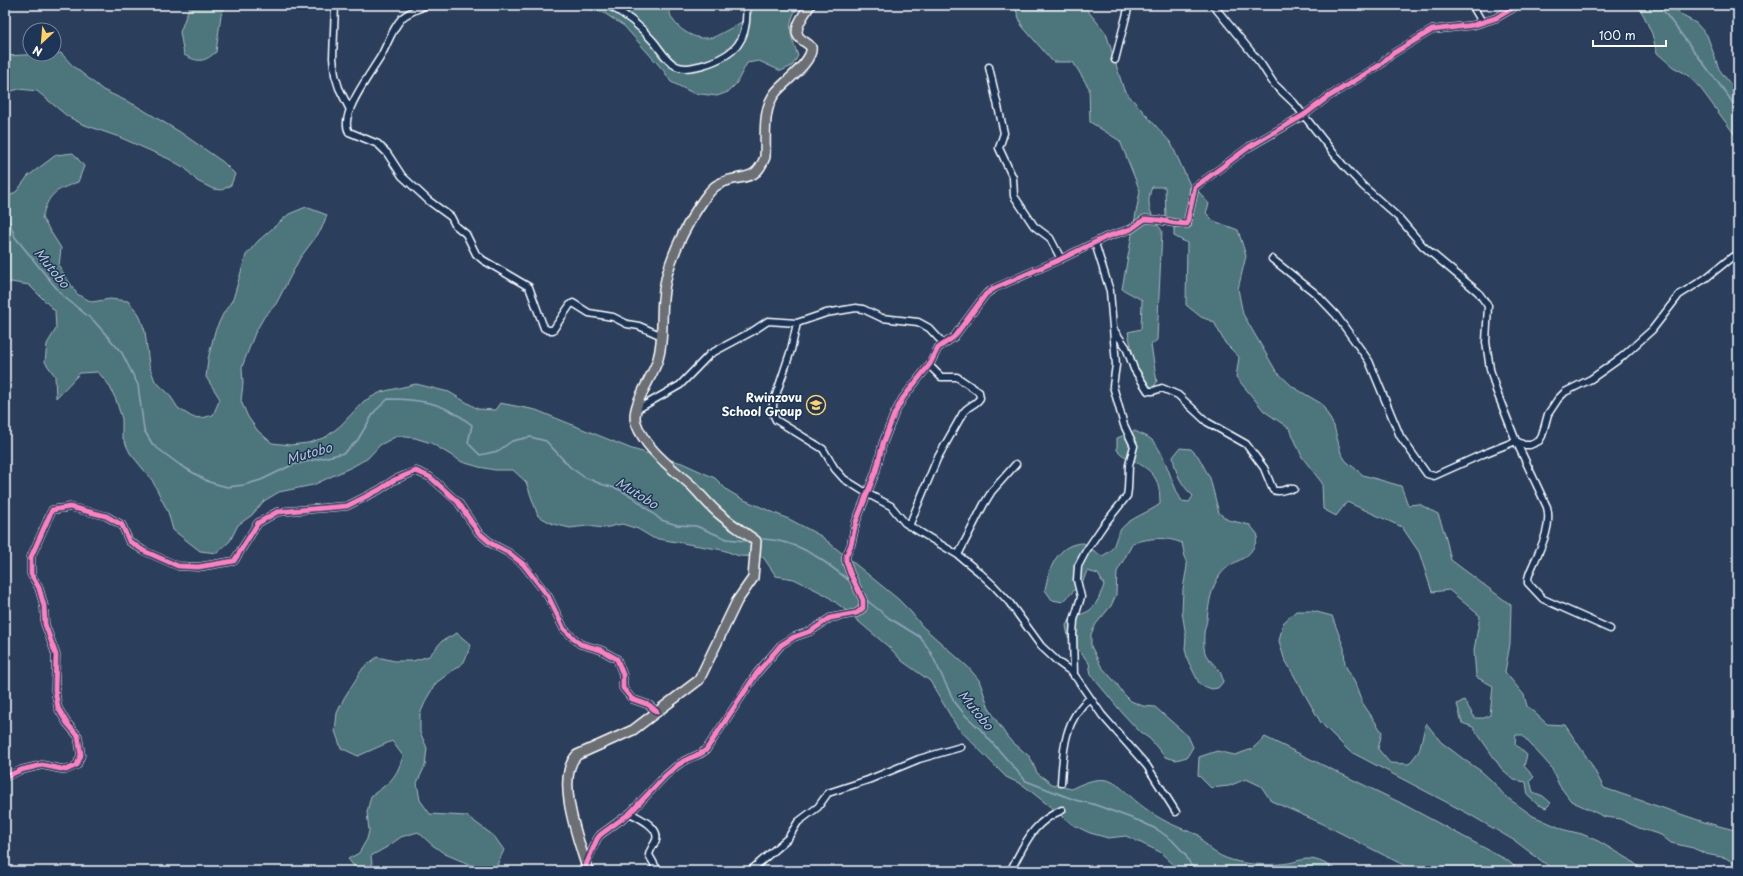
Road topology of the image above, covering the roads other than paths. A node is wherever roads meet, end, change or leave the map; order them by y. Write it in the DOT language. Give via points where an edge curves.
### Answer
graph roads {
  1 [pos="335,5"];
  2 [pos="426,5"];
  3 [pos="608,5"];
  4 [pos="746,5"];
  5 [pos="810,5"];
  6 [pos="1129,5"];
  7 [pos="1212,5"];
  8 [pos="1472,5"];
  9 [pos="1515,5"];
  10 [pos="1482,22"];
  11 [pos="1115,60"];
  12 [pos="989,68"];
  13 [pos="350,110"];
  14 [pos="1304,114"];
  15 [pos="1095,243"];
  16 [pos="1738,255"];
  17 [pos="1061,259"];
  18 [pos="1272,259"];
  19 [pos="797,323"];
  20 [pos="1113,328"];
  21 [pos="662,336"];
  22 [pos="943,343"];
  23 [pos="929,365"];
  24 [pos="636,410"];
  25 [pos="1516,441"];
  26 [pos="1016,464"];
  27 [pos="1294,489"];
  28 [pos="868,494"];
  29 [pos="909,526"];
  30 [pos="958,555"];
  31 [pos="1610,629"];
  32 [pos="1074,676"];
  33 [pos="1090,698"];
  34 [pos="657,712"];
  35 [pos="961,747"];
  36 [pos="5,777"];
  37 [pos="1061,783"];
  38 [pos="1062,810"];
  39 [pos="1176,812"];
  40 [pos="630,813"];
  41 [pos="587,868"];
  42 [pos="658,871"];
  43 [pos="750,871"];
  44 [pos="1010,871"];
  1 -- 13 [label="street" via="335,75 338,88"];
  2 -- 13 [label="street" via="403,17 396,26 360,87"];
  3 -- 4 [label="street" via="632,21 665,58 676,66 689,68 720,59 733,51 741,40 747,24"];
  5 -- 21 [label="main road" via="798,26 797,33 811,48 811,55 776,91 770,101 763,163 756,173 718,184 710,190 685,229 665,281"];
  6 -- 11 [label="street"];
  7 -- 14 [label="street" via="1262,64 1274,84"];
  8 -- 10 [label="street"];
  9 -- 10 [label="street" via="1496,18"];
  10 -- 14 [label="street" via="1466,27 1432,30"];
  12 -- 17 [label="street" via="1004,133 999,148 1014,178 1014,196 1034,226 1050,238"];
  13 -- 21 [label="street" via="346,128 349,132 378,144 402,176 451,217 455,225 466,234 476,254 529,287 544,328 553,330 573,303 589,314 613,317"];
  14 -- 15 [label="street" via="1249,147 1195,187 1188,224 1145,219 1131,229"];
  14 -- 25 [label="street" via="1343,165 1363,186 1399,218 1423,246 1485,300 1488,306 1486,342 1490,368"];
  15 -- 17 [label="street"];
  15 -- 20 [label="street" via="1110,291"];
  16 -- 25 [label="street" via="1679,295 1652,330 1622,357 1591,379 1565,392 1548,414 1539,441 1524,445"];
  17 -- 22 [label="street" via="988,291 954,337"];
  18 -- 25 [label="street" via="1315,293 1336,315 1368,361 1400,436 1427,474 1434,476"];
  19 -- 22 [label="street" via="826,313 856,308 882,318 924,324"];
  19 -- 24 [label="street" via="768,321 753,332 710,354 680,385"];
  19 -- 28 [label="street" via="773,404 773,414 781,424 819,446 844,479"];
  20 -- 27 [label="street" via="1126,347 1134,369 1148,391 1162,388 1178,395 1207,422 1246,444 1264,468 1273,490 1279,492"];
  20 -- 32 [label="street" via="1116,365 1113,386 1124,426 1134,446 1129,465 1127,496 1103,526 1078,566 1077,580 1081,597 1074,620"];
  21 -- 24 [label="main road" via="658,360"];
  22 -- 23 [label="street"];
  23 -- 28 [label="street" via="903,398 894,415"];
  23 -- 29 [label="street" via="941,377 954,376 962,380 979,392 980,398 963,413 937,459"];
  24 -- 34 [label="main road" via="634,418 643,437 664,461 717,513 756,541 753,578 737,601 702,676"];
  25 -- 31 [label="street" via="1549,514 1542,543 1528,576 1529,586 1548,601"];
  26 -- 30 [label="street" via="988,498"];
  28 -- 29 [label="street" via="891,506"];
  28 -- 40 [label="street" via="856,522 846,561 863,600 863,608 857,613 830,618 781,645 757,673 706,750 679,764"];
  29 -- 30 [label="street"];
  30 -- 32 [label="street" via="994,586 1041,646"];
  32 -- 33 [label="street"];
  33 -- 37 [label="street" via="1078,708 1066,736"];
  33 -- 39 [label="street" via="1147,766"];
  34 -- 36 [label="street" via="649,705 632,699 623,688 623,675 617,659 601,650 580,644 564,629 548,596 523,564 478,532 458,502 430,477 416,471 346,506 277,512 258,523 234,561 198,567 178,566 144,551 130,541 122,525 106,516 70,507 52,510 31,557 31,574 39,588 45,624 56,655 55,690 58,708 78,736 81,755 77,765 66,770 42,765"];
  34 -- 41 [label="main road" via="633,730 577,754 571,762 568,776 571,815"];
  35 -- 43 [label="street" via="918,759 828,793 818,807 798,822 788,838"];
  38 -- 44 [label="street" via="1051,814 1033,830 1021,847"];
  40 -- 41 [label="street" via="597,839"];
  40 -- 42 [label="street" via="643,820 654,831 656,840 649,855"];
}
